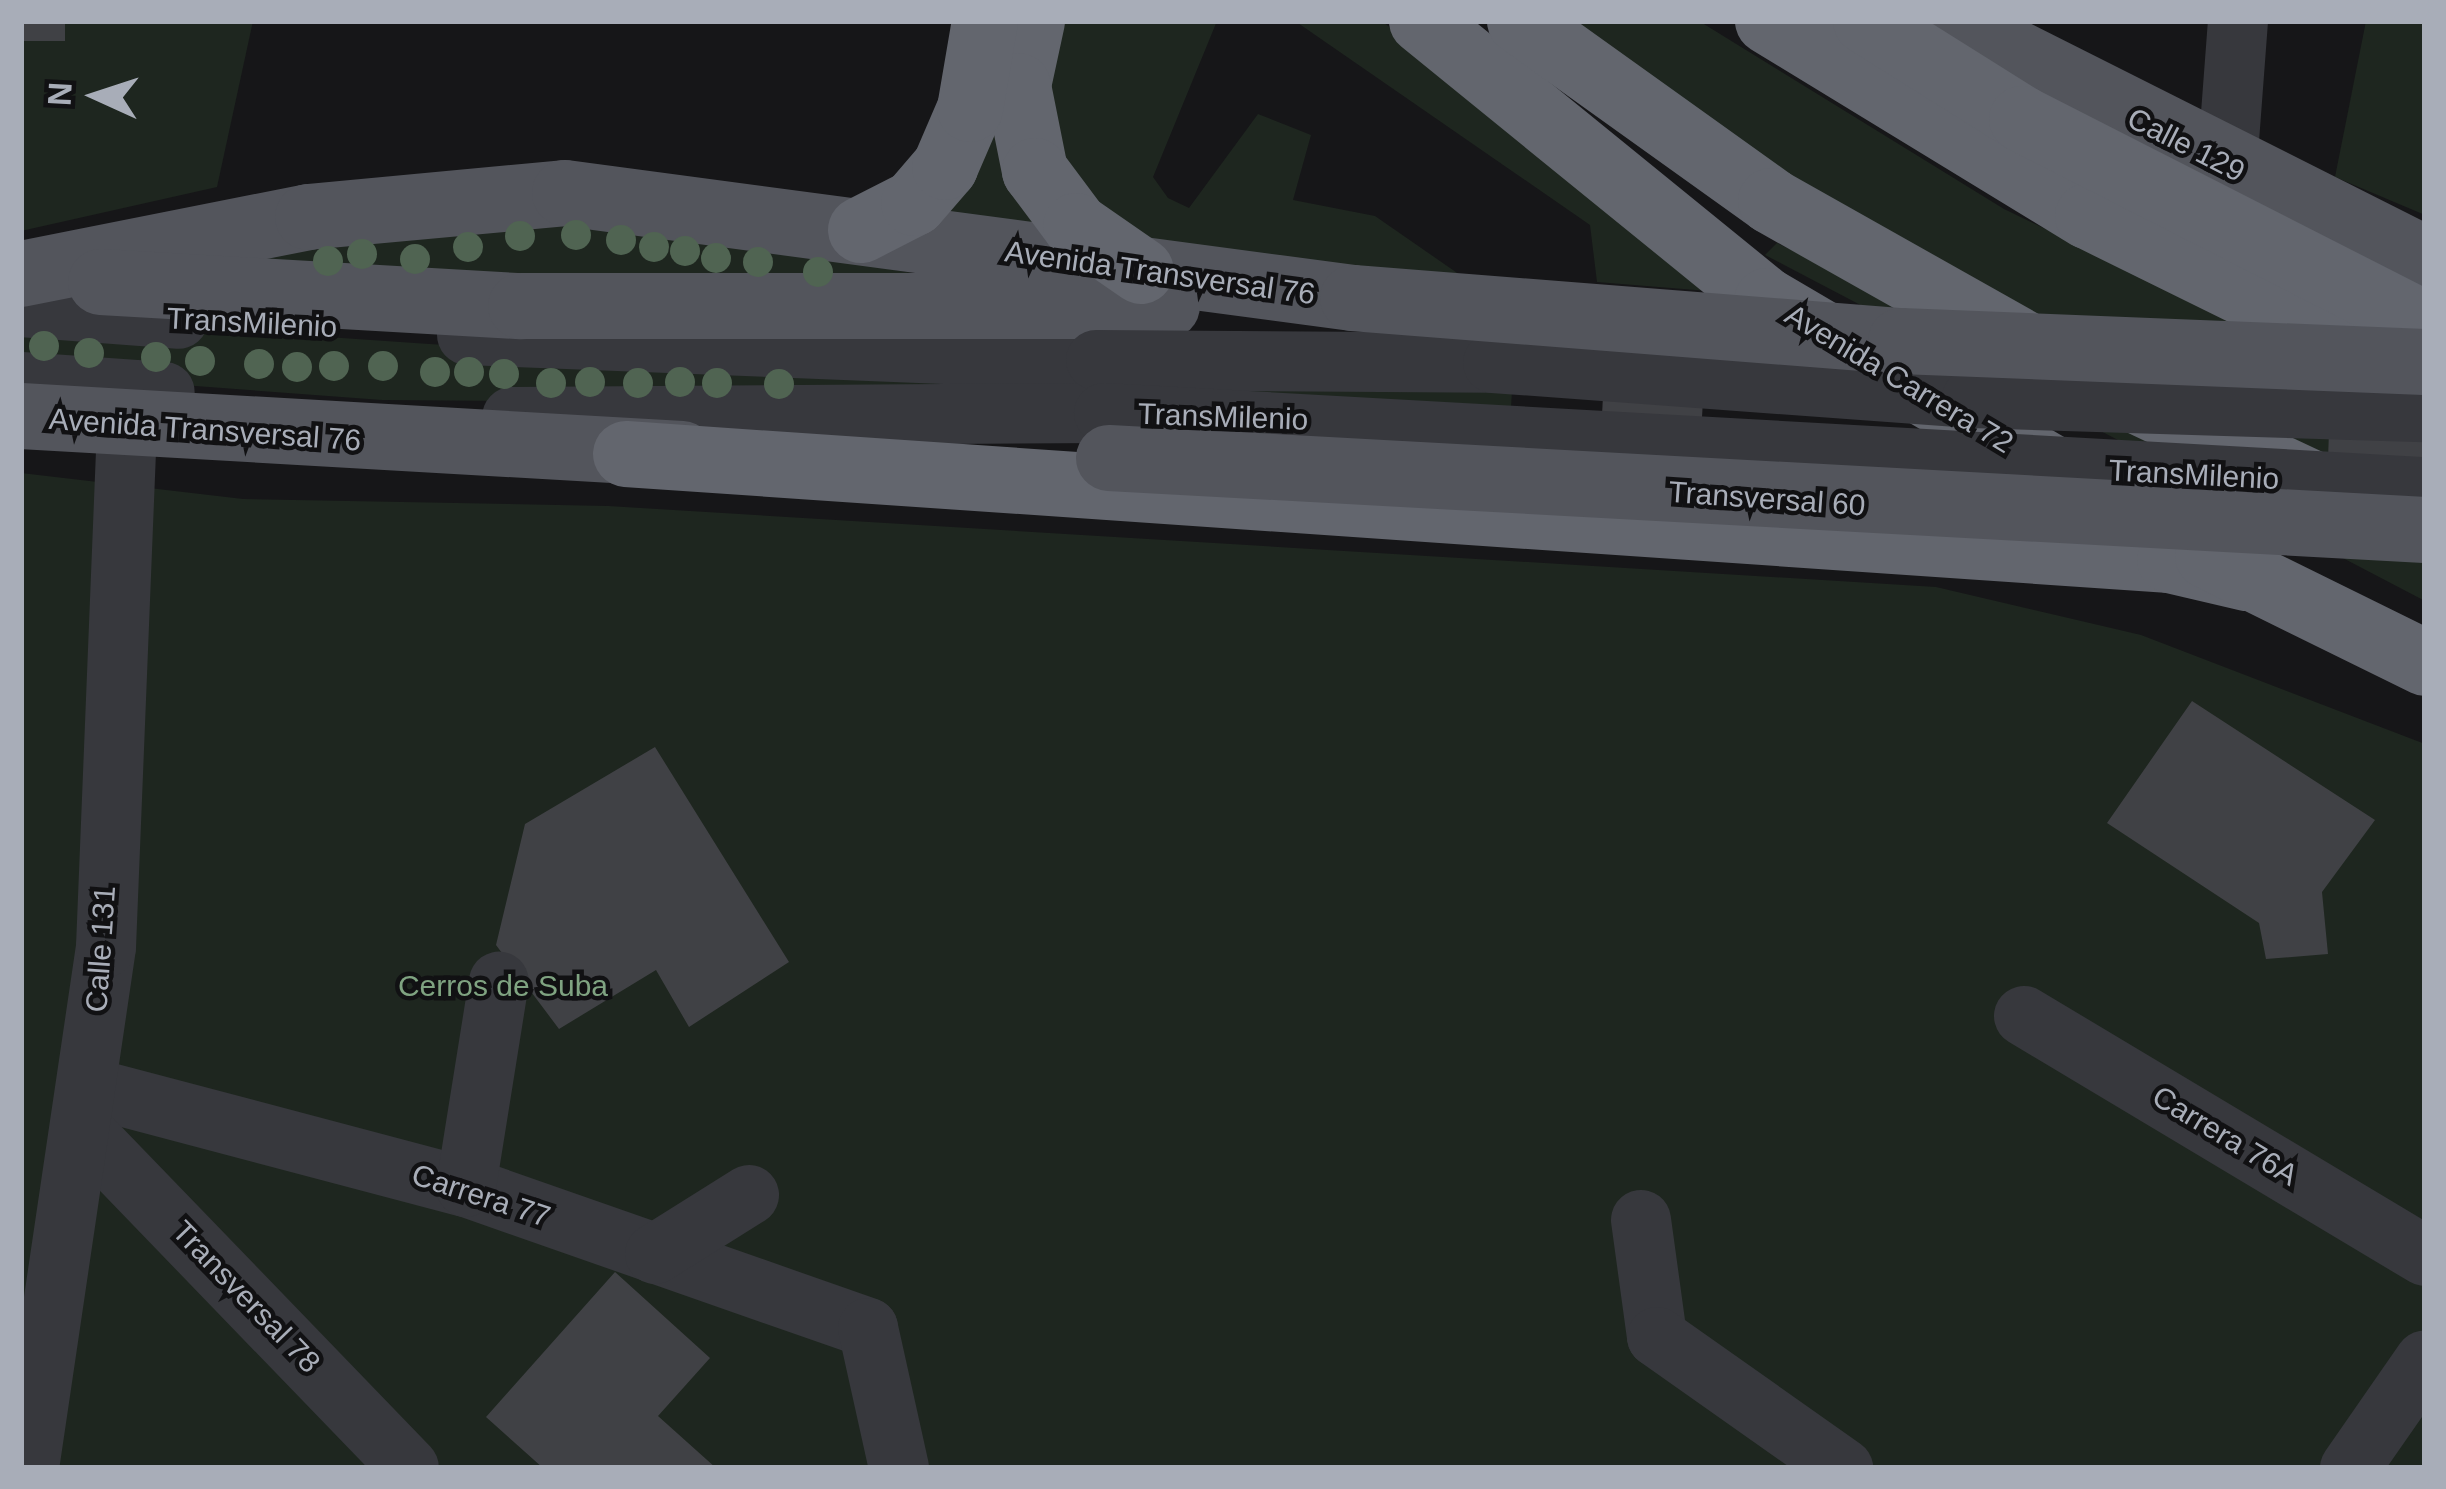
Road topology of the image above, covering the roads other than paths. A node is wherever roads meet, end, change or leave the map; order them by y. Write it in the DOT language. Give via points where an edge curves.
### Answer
graph roads {
  1 [pos="985,21"];
  2 [pos="1032,21"];
  3 [pos="1422,21"];
  4 [pos="1520,21"];
  5 [pos="1768,21"];
  6 [pos="1866,21"];
  7 [pos="1952,21"];
  8 [pos="2238,21"];
  9 [pos="2227,166"];
  10 [pos="861,230"];
  11 [pos="2425,259"];
  12 [pos="1141,271"];
  13 [pos="21,276"];
  14 [pos="1349,298"];
  15 [pos="21,307"];
  16 [pos="2425,324"];
  17 [pos="2425,362"];
  18 [pos="2425,379"];
  19 [pos="22,409"];
  20 [pos="1103,410"];
  21 [pos="2425,412"];
  22 [pos="127,426"];
  23 [pos="626,454"];
  24 [pos="2425,487"];
  25 [pos="2425,530"];
  26 [pos="2425,539"];
  27 [pos="2277,571"];
  28 [pos="2425,622"];
  29 [pos="2425,663"];
  30 [pos="499,982"];
  31 [pos="2024,1016"];
  32 [pos="66,1139"];
  33 [pos="466,1187"];
  34 [pos="749,1195"];
  35 [pos="1641,1220"];
  36 [pos="656,1254"];
  37 [pos="2425,1256"];
  38 [pos="2425,1360"];
  39 [pos="28,1468"];
  40 [pos="409,1468"];
  41 [pos="898,1468"];
  42 [pos="1844,1468"];
  43 [pos="2350,1468"];
  1 -- 10 [label="highway" via="970,110 945,167 914,203"];
  2 -- 12 [label="highway" via="1018,103 1035,172 1076,226"];
  3 -- 27 [label="highway, Avenida Carrera 72" via="1702,254 1933,402"];
  4 -- 26 [label="highway" via="1690,147 1931,298"];
  5 -- 18 [label="highway" via="2088,216"];
  6 -- 16 [label="highway" via="2043,131"];
  7 -- 9 [label="main road, Calle 129"];
  8 -- 9 [label="street"];
  9 -- 11 [label="main road, Calle 129"];
  10 -- 12 [label="main road, Avenida Transversal 76"];
  10 -- 13 [label="main road, Avenida Transversal 76" via="510,194 308,217"];
  12 -- 14 [label="main road, Avenida Transversal 76"];
  13 -- 14 [label="main road, Avenida Transversal 76" via="812,312"];
  14 -- 17 [label="main road, bridge" via="1901,341"];
  15 -- 20 [label="street, TransMilenio"];
  19 -- 20 [label="street, TransMilenio" via="518,418"];
  19 -- 22 [label="main road, Avenida Transversal 76"];
  20 -- 21 [label="street, TransMilenio, bridge" via="1493,363 1972,398"];
  20 -- 23 [label="main road, Avenida Transversal 76"];
  20 -- 24 [label="street, TransMilenio, bridge"];
  20 -- 25 [label="main road, Transversal 60, bridge"];
  22 -- 23 [label="main road, Avenida Transversal 76"];
  22 -- 32 [label="street, Calle 131" via="106,947"];
  23 -- 27 [label="highway"];
  27 -- 28 [label="highway"];
  27 -- 29 [label="highway, Avenida Carrera 72"];
  30 -- 33 [label="street"];
  31 -- 37 [label="street, Carrera 76A"];
  32 -- 33 [label="street, Carrera 77"];
  32 -- 39 [label="street, Calle 131"];
  32 -- 40 [label="street, Transversal 78"];
  33 -- 36 [label="street, Carrera 77"];
  34 -- 36 [label="street"];
  35 -- 42 [label="street" via="1657,1337"];
  36 -- 41 [label="street, Carrera 77" via="868,1328"];
  38 -- 43 [label="street"];
}
